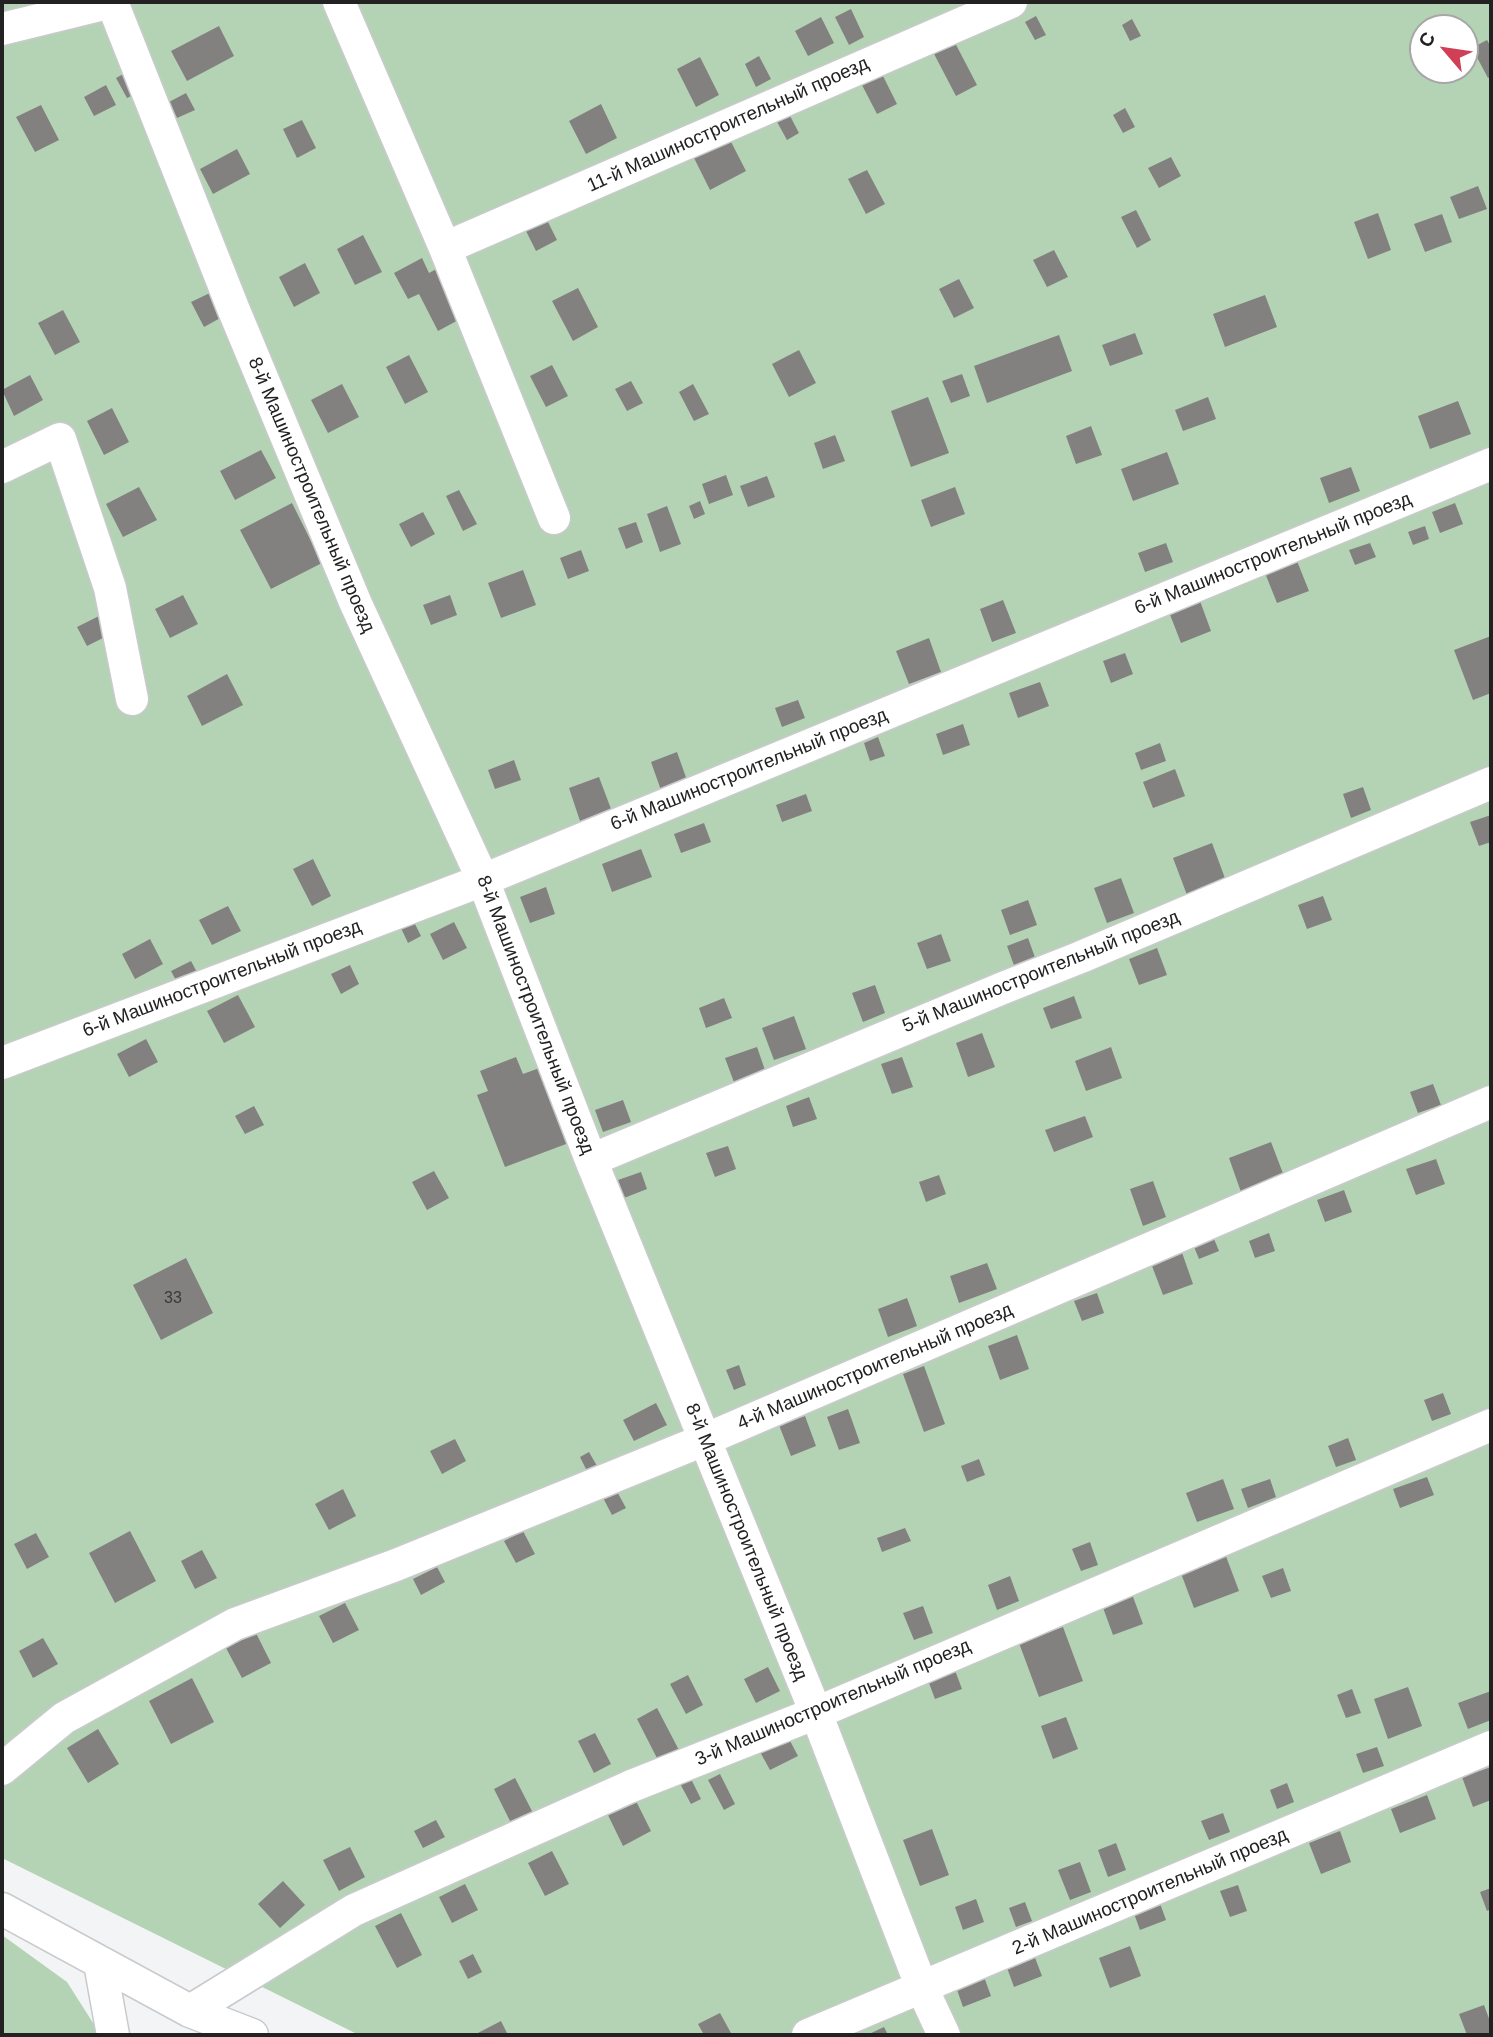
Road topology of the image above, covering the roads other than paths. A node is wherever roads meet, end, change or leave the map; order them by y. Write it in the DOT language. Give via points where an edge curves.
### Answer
graph roads {
  1 [pos="112,2"];
  2 [pos="340,2"];
  3 [pos="1010,2"];
  4 [pos="2,29"];
  5 [pos="445,248"];
  6 [pos="1491,464"];
  7 [pos="2,467"];
  8 [pos="555,519"];
  9 [pos="132,699"];
  10 [pos="1491,783"];
  11 [pos="483,880"];
  12 [pos="2,1063"];
  13 [pos="1491,1102"];
  14 [pos="591,1160"];
  15 [pos="1491,1424"];
  16 [pos="704,1440"];
  17 [pos="816,1713"];
  18 [pos="1491,1747"];
  19 [pos="2,1769"];
  20 [pos="2,1909"];
  21 [pos="100,1963"];
  22 [pos="922,1988"];
  23 [pos="190,2011"];
  24 [pos="113,2035"];
  25 [pos="252,2035"];
  26 [pos="808,2035"];
  27 [pos="944,2035"];
  1 -- 4 [label="street"];
  1 -- 11 [label="street, 8-й Машиностроительный проезд" via="356,604"];
  2 -- 5 [label="street"];
  3 -- 5 [label="street, 11-й Машиностроительный проезд"];
  5 -- 8 [label="street"];
  6 -- 11 [label="street, 6-й Машиностроительный проезд"];
  7 -- 9 [label="street" via="60,439 110,588"];
  10 -- 14 [label="street, 5-й Машиностроительный проезд"];
  11 -- 12 [label="street, 6-й Машиностроительный проезд"];
  11 -- 14 [label="street, 8-й Машиностроительный проезд"];
  13 -- 16 [label="street, 4-й Машиностроительный проезд"];
  14 -- 16 [label="street, 8-й Машиностроительный проезд"];
  15 -- 17 [label="street, 3-й Машиностроительный проезд"];
  16 -- 17 [label="street, 8-й Машиностроительный проезд"];
  16 -- 19 [label="street, 4-й Машиностроительный проезд" via="397,1565 234,1624 65,1718"];
  17 -- 22 [label="street, 8-й Машиностроительный проезд"];
  17 -- 23 [label="street, 3-й Машиностроительный проезд" via="629,1787 354,1910"];
  18 -- 22 [label="street, 2-й Машиностроительный проезд"];
  20 -- 21 [label="street"];
  21 -- 23 [label="street"];
  21 -- 24 [label="street"];
  22 -- 26 [label="street, 2-й Машиностроительный проезд"];
  22 -- 27 [label="street, 8-й Машиностроительный проезд"];
  23 -- 25 [label="street"];
}
